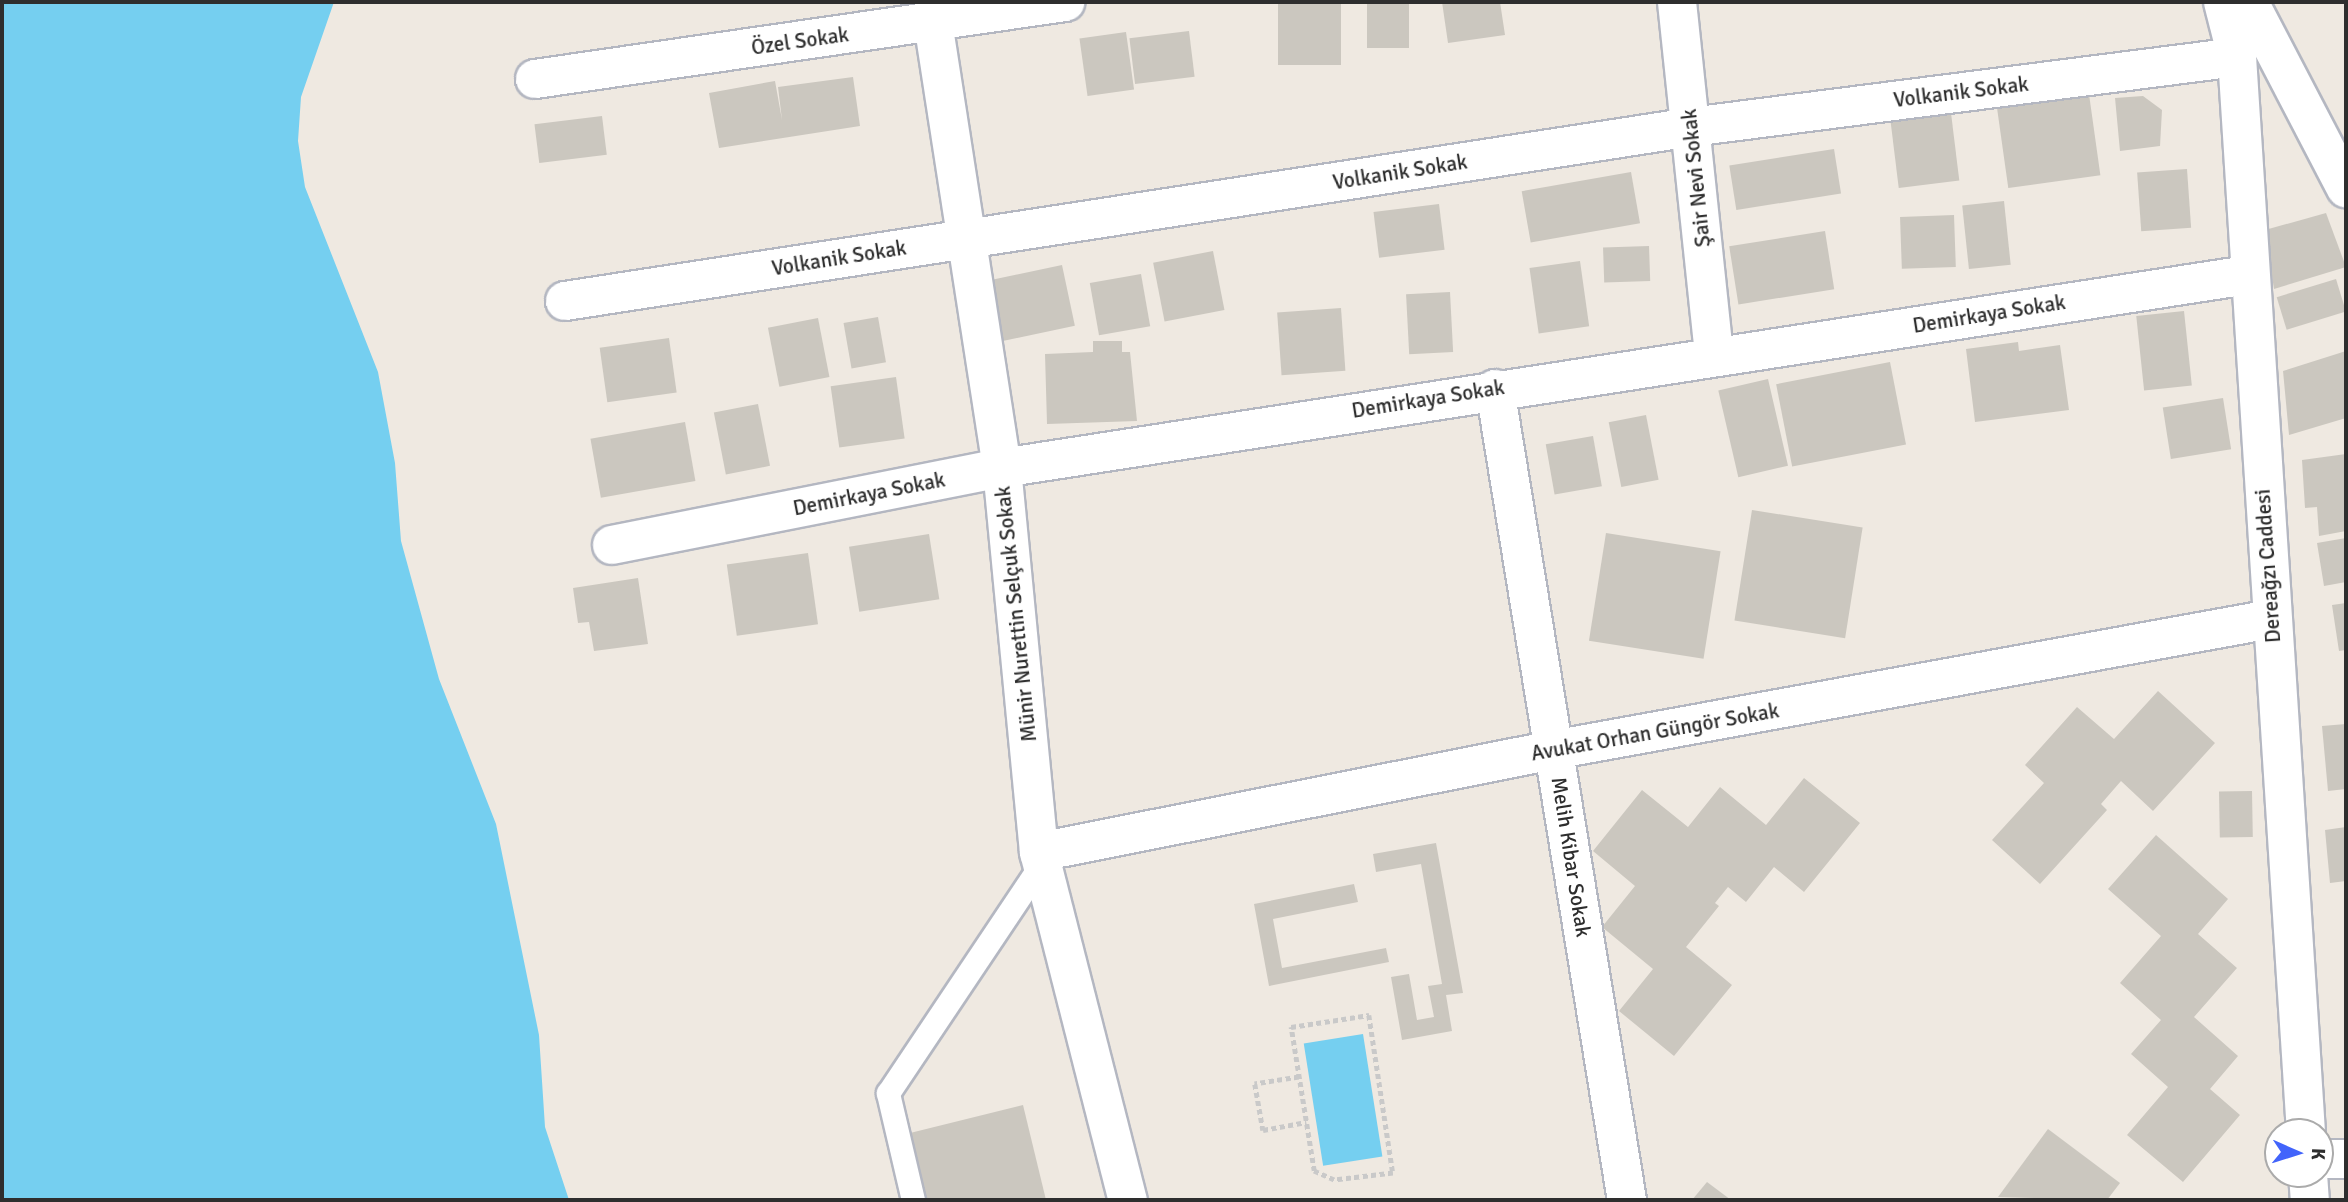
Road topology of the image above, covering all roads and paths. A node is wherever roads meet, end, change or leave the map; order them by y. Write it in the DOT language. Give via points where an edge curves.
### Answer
graph roads {
  1 [pos="1065,2"];
  2 [pos="1677,2"];
  3 [pos="2223,2"];
  4 [pos="2249,2"];
  5 [pos="933,22"];
  6 [pos="2237,57"];
  7 [pos="535,79"];
  8 [pos="1691,127"];
  9 [pos="2346,188"];
  10 [pos="963,239"];
  11 [pos="2248,275"];
  12 [pos="565,301"];
  13 [pos="1714,355"];
  14 [pos="1495,388"];
  15 [pos="1002,468"];
  16 [pos="612,545"];
  17 [pos="2271,618"];
  18 [pos="1553,750"];
  19 [pos="1041,858"];
  20 [pos="1299,1077"];
  21 [pos="2305,1118"];
  22 [pos="1306,1122"];
  23 [pos="913,1200"];
  24 [pos="1128,1200"];
  25 [pos="1626,1200"];
  1 -- 5 [label="street, Özel Sokak"];
  2 -- 8 [label="street, Şair Nevi Sokak"];
  3 -- 6 [label="street, Dereağzı Caddesi"];
  4 -- 9 [label="street"];
  5 -- 7 [label="street, Özel Sokak"];
  5 -- 10 [label="street, Münir Nurettin Selçuk Sokak"];
  6 -- 8 [label="street, Volkanik Sokak"];
  6 -- 11 [label="street, Dereağzı Caddesi"];
  8 -- 10 [label="street, Volkanik Sokak"];
  8 -- 13 [label="street, Şair Nevi Sokak"];
  10 -- 12 [label="street, Volkanik Sokak"];
  10 -- 15 [label="street, Münir Nurettin Selçuk Sokak"];
  11 -- 13 [label="street, Demirkaya Sokak"];
  11 -- 17 [label="street, Dereağzı Caddesi"];
  13 -- 14 [label="street, Demirkaya Sokak"];
  14 -- 15 [label="street, Demirkaya Sokak"];
  14 -- 18 [label="street, Melih Kibar Sokak"];
  15 -- 16 [label="street, Demirkaya Sokak"];
  15 -- 19 [label="street, Münir Nurettin Selçuk Sokak"];
  17 -- 18 [label="street, Avukat Orhan Güngör Sokak"];
  17 -- 21 [label="street, Dereağzı Caddesi"];
  18 -- 19 [label="street, Avukat Orhan Güngör Sokak"];
  18 -- 25 [label="street, Melih Kibar Sokak"];
  19 -- 23 [label="lane" via="888,1093"];
  19 -- 24 [label="street, Münir Nurettin Selçuk Sokak"];
  20 -- 22 [label="path"];
  20 -- 22 [label="path" via="1255,1084 1263,1130"];
  20 -- 22 [label="path" via="1291,1027 1369,1015 1393,1173 1334,1180 1314,1171"];
}
